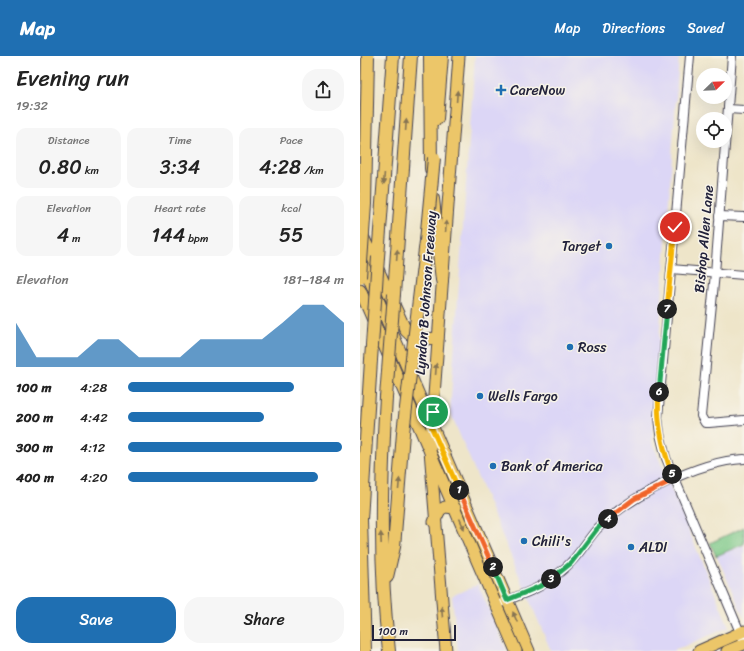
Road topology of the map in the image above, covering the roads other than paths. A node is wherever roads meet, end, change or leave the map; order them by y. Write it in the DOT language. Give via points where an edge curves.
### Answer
graph roads {
  1 [pos="368,56"];
  2 [pos="393,56"];
  3 [pos="411,56"];
  4 [pos="430,56"];
  5 [pos="442,56"];
  6 [pos="460,56"];
  7 [pos="690,56"];
  8 [pos="732,56"];
  9 [pos="728,109"];
  10 [pos="744,110"];
  11 [pos="719,216"];
  12 [pos="744,217"];
  13 [pos="360,230"];
  14 [pos="360,259"];
  15 [pos="671,268"];
  16 [pos="715,273"];
  17 [pos="362,275"];
  18 [pos="744,275"];
  19 [pos="442,280"];
  20 [pos="360,290"];
  21 [pos="438,338"];
  22 [pos="400,382"];
  23 [pos="428,409"];
  24 [pos="744,420"];
  25 [pos="431,426"];
  26 [pos="430,450"];
  27 [pos="744,460"];
  28 [pos="675,479"];
  29 [pos="361,506"];
  30 [pos="455,508"];
  31 [pos="434,523"];
  32 [pos="383,591"];
  33 [pos="507,600"];
  34 [pos="497,604"];
  35 [pos="743,637"];
  36 [pos="365,651"];
  37 [pos="389,651"];
  38 [pos="446,651"];
  39 [pos="516,651"];
  40 [pos="529,651"];
  41 [pos="699,651"];
  42 [pos="727,651"];
  1 -- 17 [label="highway, bridge"];
  2 -- 29 [label="highway, one-way, bridge"];
  32 -- 3 [label="highway, one-way, bridge" via="381,480"];
  4 -- 19 [label="highway" via="430,150"];
  32 -- 5 [label="highway, one-way, bridge" via="394,547 403,432 426,241"];
  19 -- 6 [label="main road, Lyndon B Johnson Freeway, one-way"];
  7 -- 15 [label="street"];
  8 -- 9 [label="street, Bishop Allen Lane"];
  9 -- 10 [label="street"];
  9 -- 11 [label="street, Bishop Allen Lane"];
  11 -- 12 [label="street"];
  11 -- 16 [label="street, Bishop Allen Lane"];
  13 -- 21 [label="main road" via="406,330 412,337 419,339"];
  14 -- 17 [label="main road"];
  15 -- 16 [label="street"];
  15 -- 28 [label="street" via="658,418 663,446"];
  16 -- 18 [label="street"];
  16 -- 24 [label="street, Bishop Allen Lane" via="701,416 705,423"];
  17 -- 23 [label="main road"];
  19 -- 21 [label="main road, Lyndon B Johnson Freeway"];
  20 -- 22 [label="main road"];
  23 -- 21 [label="main road, Lyndon B Johnson Freeway, one-way"];
  22 -- 23 [label="main road" via="417,406"];
  22 -- 26 [label="main road"];
  23 -- 25 [label="main road, Lyndon B Johnson Freeway"];
  25 -- 26 [label="main road, Lyndon B Johnson Freeway"];
  25 -- 33 [label="main road"];
  26 -- 30 [label="main road"];
  26 -- 31 [label="main road, Lyndon B Johnson Freeway"];
  27 -- 28 [label="street" via="722,462"];
  28 -- 33 [label="street" via="649,491 614,513 597,529 571,563 543,585"];
  28 -- 35 [label="street"];
  29 -- 36 [label="highway"];
  30 -- 31 [label="main road" via="445,507 440,510"];
  30 -- 34 [label="main road, one-way"];
  38 -- 31 [label="main road, Lyndon B Johnson Freeway, one-way"];
  32 -- 37 [label="highway"];
  33 -- 34 [label="street"];
  40 -- 33 [label="main road, one-way"];
  34 -- 39 [label="main road"];
  35 -- 41 [label="main road"];
  35 -- 42 [label="main road"];
}
